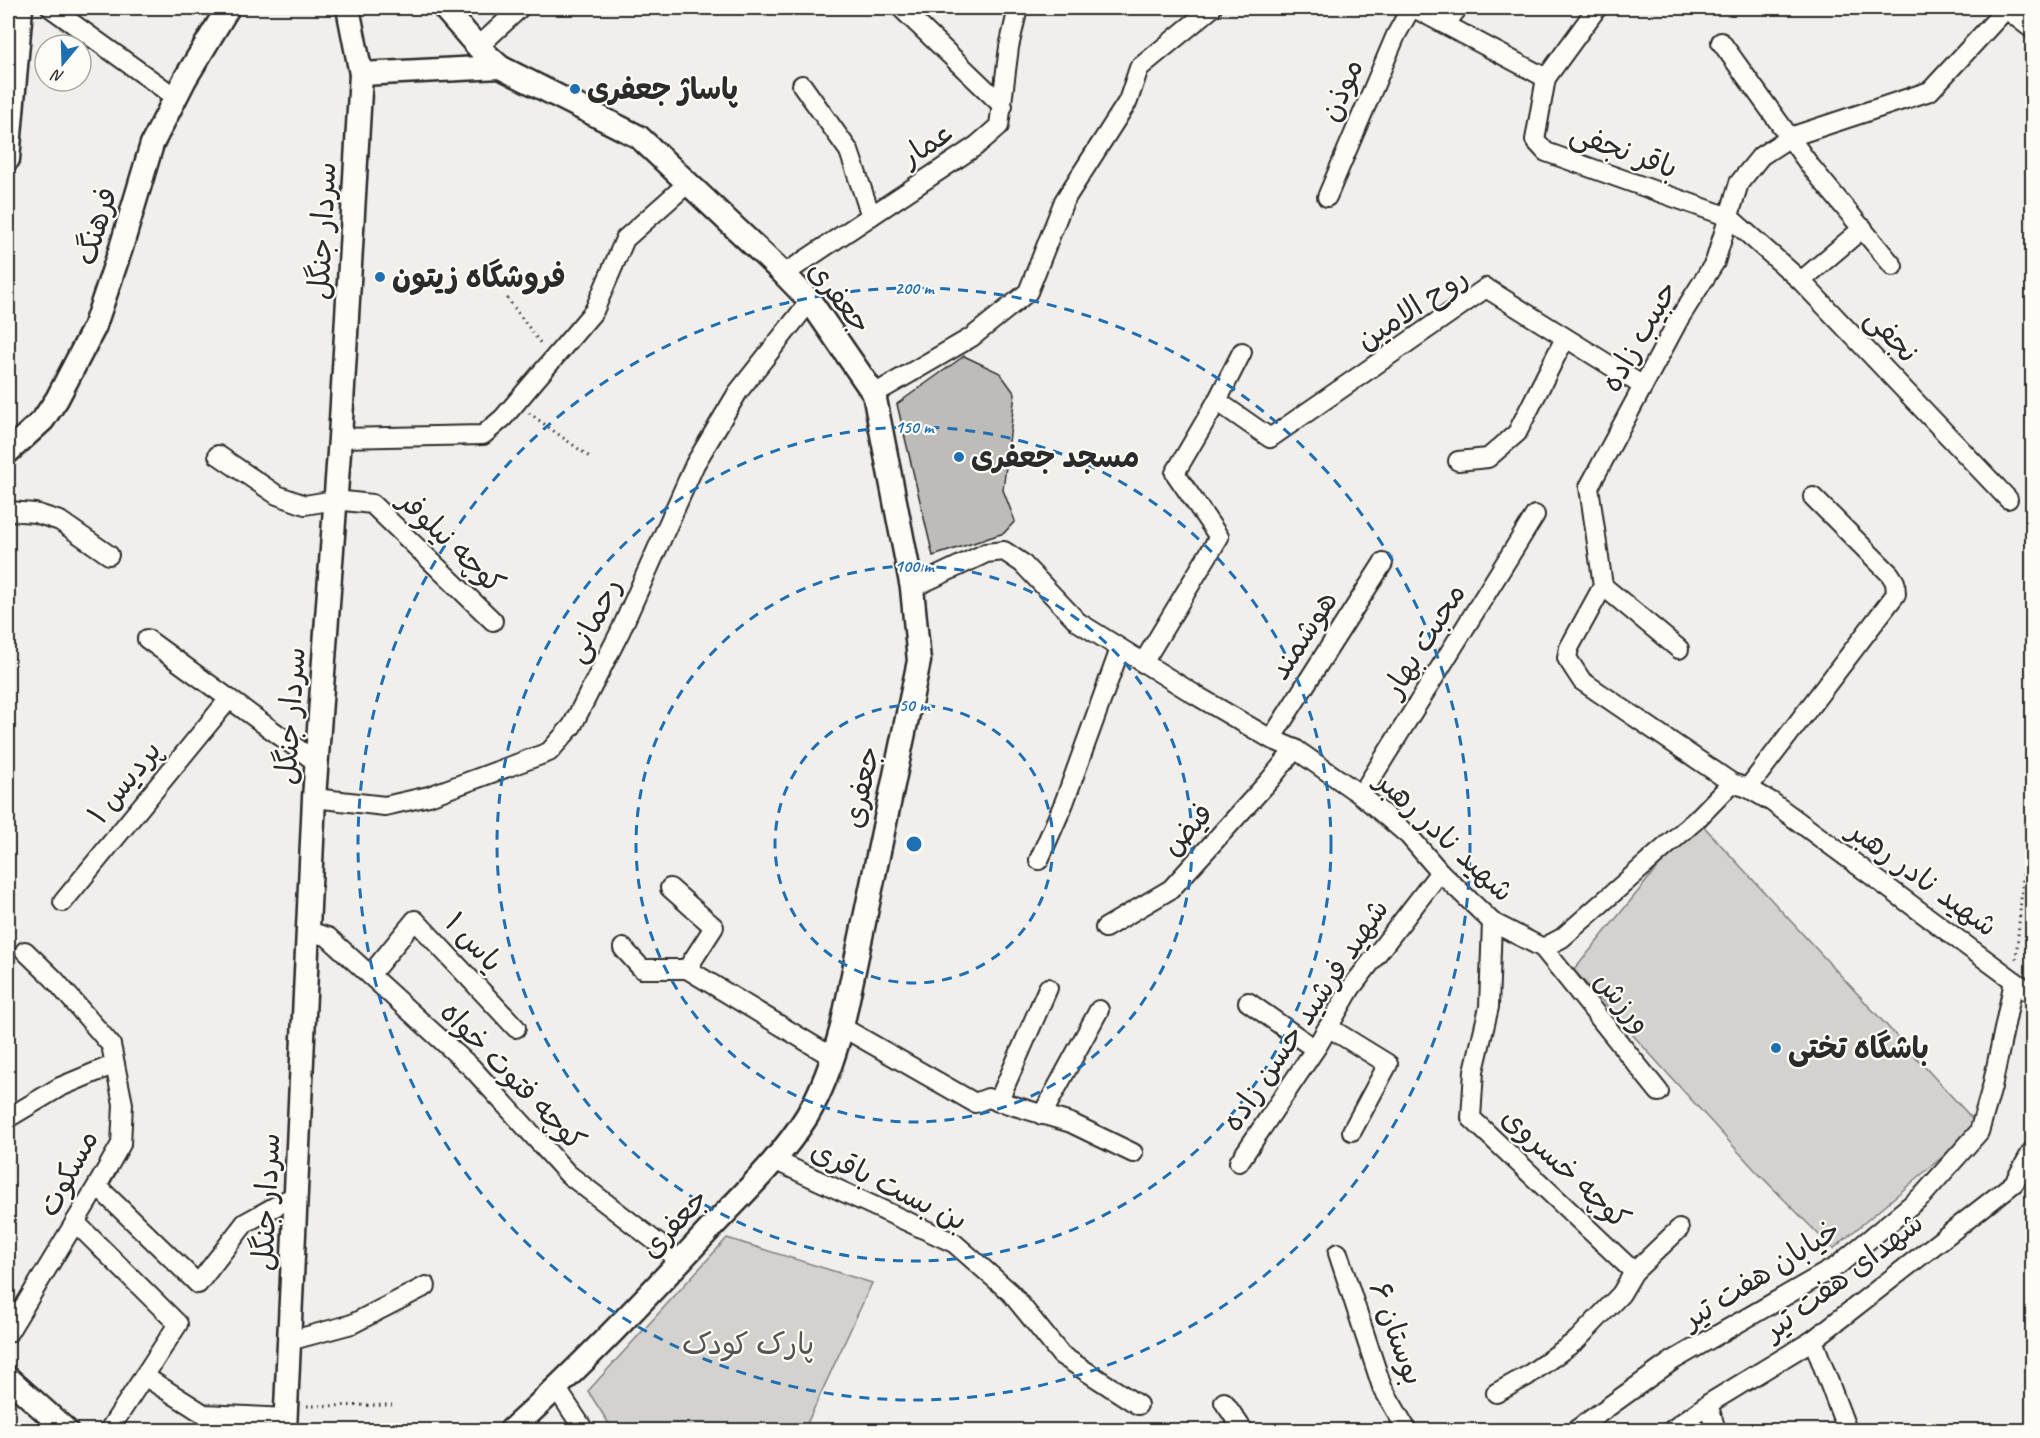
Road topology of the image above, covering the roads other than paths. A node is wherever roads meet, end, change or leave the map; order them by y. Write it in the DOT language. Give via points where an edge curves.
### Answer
graph roads {
  1 [pos="21,8"];
  2 [pos="51,8"];
  3 [pos="228,8"];
  4 [pos="348,8"];
  5 [pos="444,8"];
  6 [pos="520,8"];
  7 [pos="901,8"];
  8 [pos="1018,8"];
  9 [pos="1212,8"];
  10 [pos="1413,8"];
  11 [pos="1458,8"];
  12 [pos="1597,8"];
  13 [pos="1445,24"];
  14 [pos="2032,29"];
  15 [pos="1721,42"];
  16 [pos="478,47"];
  17 [pos="500,67"];
  18 [pos="361,74"];
  19 [pos="1546,78"];
  20 [pos="802,85"];
  21 [pos="176,97"];
  22 [pos="1003,106"];
  23 [pos="1790,137"];
  24 [pos="8,154"];
  25 [pos="8,159"];
  26 [pos="688,183"];
  27 [pos="1327,197"];
  28 [pos="871,216"];
  29 [pos="1729,217"];
  30 [pos="1863,228"];
  31 [pos="1893,266"];
  32 [pos="784,274"];
  33 [pos="1801,281"];
  34 [pos="810,301"];
  35 [pos="1565,338"];
  36 [pos="1242,352"];
  37 [pos="1642,386"];
  38 [pos="874,394"];
  39 [pos="1217,401"];
  40 [pos="340,438"];
  41 [pos="8,452"];
  42 [pos="218,455"];
  43 [pos="1458,461"];
  44 [pos="1813,497"];
  45 [pos="2008,499"];
  46 [pos="335,500"];
  47 [pos="8,511"];
  48 [pos="1535,515"];
  49 [pos="109,555"];
  50 [pos="1383,562"];
  51 [pos="1603,586"];
  52 [pos="912,588"];
  53 [pos="493,621"];
  54 [pos="147,639"];
  55 [pos="1120,649"];
  56 [pos="1679,649"];
  57 [pos="1143,663"];
  58 [pos="229,699"];
  59 [pos="1270,739"];
  60 [pos="1294,750"];
  61 [pos="316,762"];
  62 [pos="1740,785"];
  63 [pos="1361,795"];
  64 [pos="314,798"];
  65 [pos="1040,860"];
  66 [pos="1440,872"];
  67 [pos="670,888"];
  68 [pos="63,902"];
  69 [pos="1492,922"];
  70 [pos="1105,928"];
  71 [pos="308,931"];
  72 [pos="623,948"];
  73 [pos="1543,948"];
  74 [pos="25,951"];
  75 [pos="687,969"];
  76 [pos="370,975"];
  77 [pos="2014,981"];
  78 [pos="1048,988"];
  79 [pos="2032,994"];
  80 [pos="1248,1002"];
  81 [pos="1099,1010"];
  82 [pos="842,1027"];
  83 [pos="1328,1027"];
  84 [pos="516,1028"];
  85 [pos="1315,1049"];
  86 [pos="834,1058"];
  87 [pos="115,1064"];
  88 [pos="1659,1092"];
  89 [pos="998,1102"];
  90 [pos="1042,1115"];
  91 [pos="8,1118"];
  92 [pos="1352,1131"];
  93 [pos="2032,1152"];
  94 [pos="1132,1153"];
  95 [pos="774,1161"];
  96 [pos="1239,1162"];
  97 [pos="97,1186"];
  98 [pos="296,1195"];
  99 [pos="75,1222"];
  100 [pos="1679,1229"];
  101 [pos="1338,1253"];
  102 [pos="681,1261"];
  103 [pos="1634,1272"];
  104 [pos="426,1286"];
  105 [pos="8,1333"];
  106 [pos="1813,1340"];
  107 [pos="289,1341"];
  108 [pos="144,1376"];
  109 [pos="8,1378"];
  110 [pos="557,1389"];
  111 [pos="1496,1393"];
  112 [pos="1224,1402"];
  113 [pos="1708,1404"];
  114 [pos="1138,1405"];
  115 [pos="286,1418"];
  116 [pos="66,1431"];
  117 [pos="109,1431"];
  118 [pos="511,1431"];
  119 [pos="584,1431"];
  120 [pos="1244,1431"];
  121 [pos="1407,1431"];
  122 [pos="1576,1431"];
  123 [pos="1672,1431"];
  124 [pos="1716,1431"];
  125 [pos="1847,1431"];
  1 -- 24 [label="main road"];
  2 -- 21 [label="street"];
  3 -- 21 [label="main road, فرهنگ"];
  4 -- 18 [label="main road, سردار جنگل"];
  5 -- 16 [label="main road"];
  6 -- 16 [label="street"];
  7 -- 22 [label="street"];
  8 -- 22 [label="street, عمار"];
  9 -- 38 [label="street" via="1139,68 1128,101 1064,201 1028,292 972,337"];
  10 -- 13 [label="street"];
  10 -- 27 [label="street, موذن" via="1392,46"];
  11 -- 13 [label="street"];
  12 -- 19 [label="street"];
  13 -- 19 [label="street"];
  14 -- 23 [label="street, حبیب زاده" via="2006,9 1930,91"];
  15 -- 23 [label="street"];
  16 -- 17 [label="main road"];
  17 -- 18 [label="main road"];
  17 -- 26 [label="main road, جعفری" via="639,137"];
  18 -- 40 [label="main road, سردار جنگل"];
  19 -- 29 [label="street, باقر نجفی" via="1535,140 1546,152"];
  20 -- 28 [label="street" via="849,151"];
  21 -- 41 [label="main road, فرهنگ" via="152,144 94,328 43,420"];
  22 -- 28 [label="street, عمار" via="999,126 976,146"];
  23 -- 29 [label="street, حبیب زاده" via="1761,156 1739,183"];
  23 -- 30 [label="street"];
  24 -- 25 [label="main road"];
  26 -- 32 [label="main road, جعفری"];
  26 -- 40 [label="street" via="625,238 594,311 503,418 483,435"];
  28 -- 32 [label="street, عمار"];
  29 -- 33 [label="street, نجفی"];
  29 -- 37 [label="street, حبیب زاده" via="1715,262"];
  30 -- 31 [label="street"];
  30 -- 33 [label="street"];
  32 -- 34 [label="main road, جعفری"];
  33 -- 45 [label="street, نجفی"];
  34 -- 38 [label="main road, جعفری"];
  34 -- 64 [label="street, رحمانی" via="738,392 695,464 615,643 572,726 549,752 429,796 385,807"];
  35 -- 37 [label="street, روح الامین"];
  35 -- 39 [label="street, روح الامین" via="1486,288 1270,438"];
  35 -- 43 [label="street" via="1517,433 1488,458"];
  36 -- 39 [label="street"];
  37 -- 51 [label="street, حبیب زاده" via="1589,487"];
  38 -- 52 [label="main road, جعفری"];
  39 -- 57 [label="street" via="1175,473 1219,537"];
  40 -- 46 [label="main road, سردار جنگل"];
  42 -- 46 [label="street, کوچه نیلوفر" via="277,495 305,505"];
  44 -- 62 [label="street" via="1890,574 1896,594"];
  46 -- 53 [label="street, کوچه نیلوفر" via="372,504"];
  46 -- 61 [label="main road, سردار جنگل"];
  47 -- 49 [label="street" via="35,513 60,521"];
  48 -- 63 [label="street, محبت بهار"];
  50 -- 59 [label="street, هوشمند"];
  51 -- 56 [label="street"];
  51 -- 62 [label="street" via="1569,648 1567,658 1582,681"];
  52 -- 55 [label="street, شهید نادر رهبر" via="986,553 1004,551 1022,563 1078,622"];
  52 -- 82 [label="main road, جعفری" via="919,660"];
  54 -- 58 [label="street"];
  55 -- 57 [label="street, شهید نادر رهبر"];
  55 -- 65 [label="street"];
  57 -- 59 [label="street, شهید نادر رهبر"];
  58 -- 61 [label="street"];
  58 -- 68 [label="street, پردیس ۱"];
  59 -- 60 [label="street, شهید نادر رهبر"];
  60 -- 63 [label="street, شهید نادر رهبر"];
  60 -- 70 [label="street, فیض" via="1171,889"];
  61 -- 64 [label="main road, سردار جنگل"];
  62 -- 73 [label="street" via="1562,938"];
  62 -- 77 [label="street, شهید نادر رهبر" via="1772,802"];
  63 -- 66 [label="street, شهید نادر رهبر" via="1409,836"];
  64 -- 71 [label="main road, سردار جنگل"];
  66 -- 69 [label="street, شهید نادر رهبر"];
  66 -- 83 [label="street, شهید فرشید حسن زاده" via="1351,988"];
  67 -- 75 [label="street" via="714,927"];
  69 -- 73 [label="street, شهید نادر رهبر"];
  69 -- 103 [label="street, کوچه خسروی" via="1489,1007 1474,1071 1471,1118"];
  71 -- 76 [label="street, کوچه فتوت خواه" via="328,937"];
  71 -- 98 [label="main road, سردار جنگل"];
  72 -- 75 [label="street" via="642,969"];
  73 -- 88 [label="street, ورزش"];
  74 -- 87 [label="street, مسکوت" via="111,1045"];
  75 -- 86 [label="street"];
  76 -- 84 [label="street, یاس ۱" via="415,920"];
  76 -- 102 [label="street, کوچه فتوت خواه" via="472,1068 568,1174"];
  77 -- 79 [label="street, شهید نادر رهبر"];
  77 -- 122 [label="street, خیابان هفت تیر" via="1979,1132 1923,1195 1837,1266 1672,1361"];
  78 -- 89 [label="street"];
  80 -- 85 [label="street"];
  81 -- 90 [label="street"];
  82 -- 86 [label="main road, جعفری"];
  82 -- 89 [label="street" via="975,1102 988,1098"];
  83 -- 85 [label="street, شهید فرشید حسن زاده"];
  83 -- 92 [label="street" via="1388,1064"];
  85 -- 96 [label="street, شهید فرشید حسن زاده"];
  86 -- 95 [label="main road, جعفری" via="807,1115"];
  87 -- 91 [label="street" via="60,1087"];
  87 -- 97 [label="street, مسکوت" via="123,1104 121,1144"];
  89 -- 90 [label="street"];
  90 -- 94 [label="street" via="1071,1123"];
  93 -- 106 [label="street, شهدای هفت تیر" via="2014,1183"];
  95 -- 102 [label="main road, جعفری"];
  95 -- 114 [label="street, بن بست باقری" via="954,1243 1011,1293 1061,1355"];
  97 -- 98 [label="street" via="198,1284 245,1223"];
  97 -- 99 [label="street, مسکوت"];
  98 -- 107 [label="main road, سردار جنگل"];
  99 -- 105 [label="street, مسکوت"];
  99 -- 108 [label="street" via="178,1324"];
  100 -- 103 [label="street"];
  101 -- 121 [label="street, بوستان ۶" via="1382,1387"];
  102 -- 110 [label="main road, جعفری"];
  103 -- 111 [label="street" via="1621,1294 1577,1340"];
  104 -- 107 [label="street" via="352,1324"];
  106 -- 113 [label="street, شهدای هفت تیر"];
  106 -- 125 [label="street"];
  107 -- 115 [label="main road, سردار جنگل"];
  108 -- 115 [label="street" via="204,1414"];
  108 -- 117 [label="street"];
  109 -- 116 [label="main road"];
  110 -- 118 [label="main road, جعفری"];
  110 -- 119 [label="street"];
  112 -- 120 [label="street"];
  113 -- 123 [label="street, شهدای هفت تیر"];
  113 -- 124 [label="street"];
}
